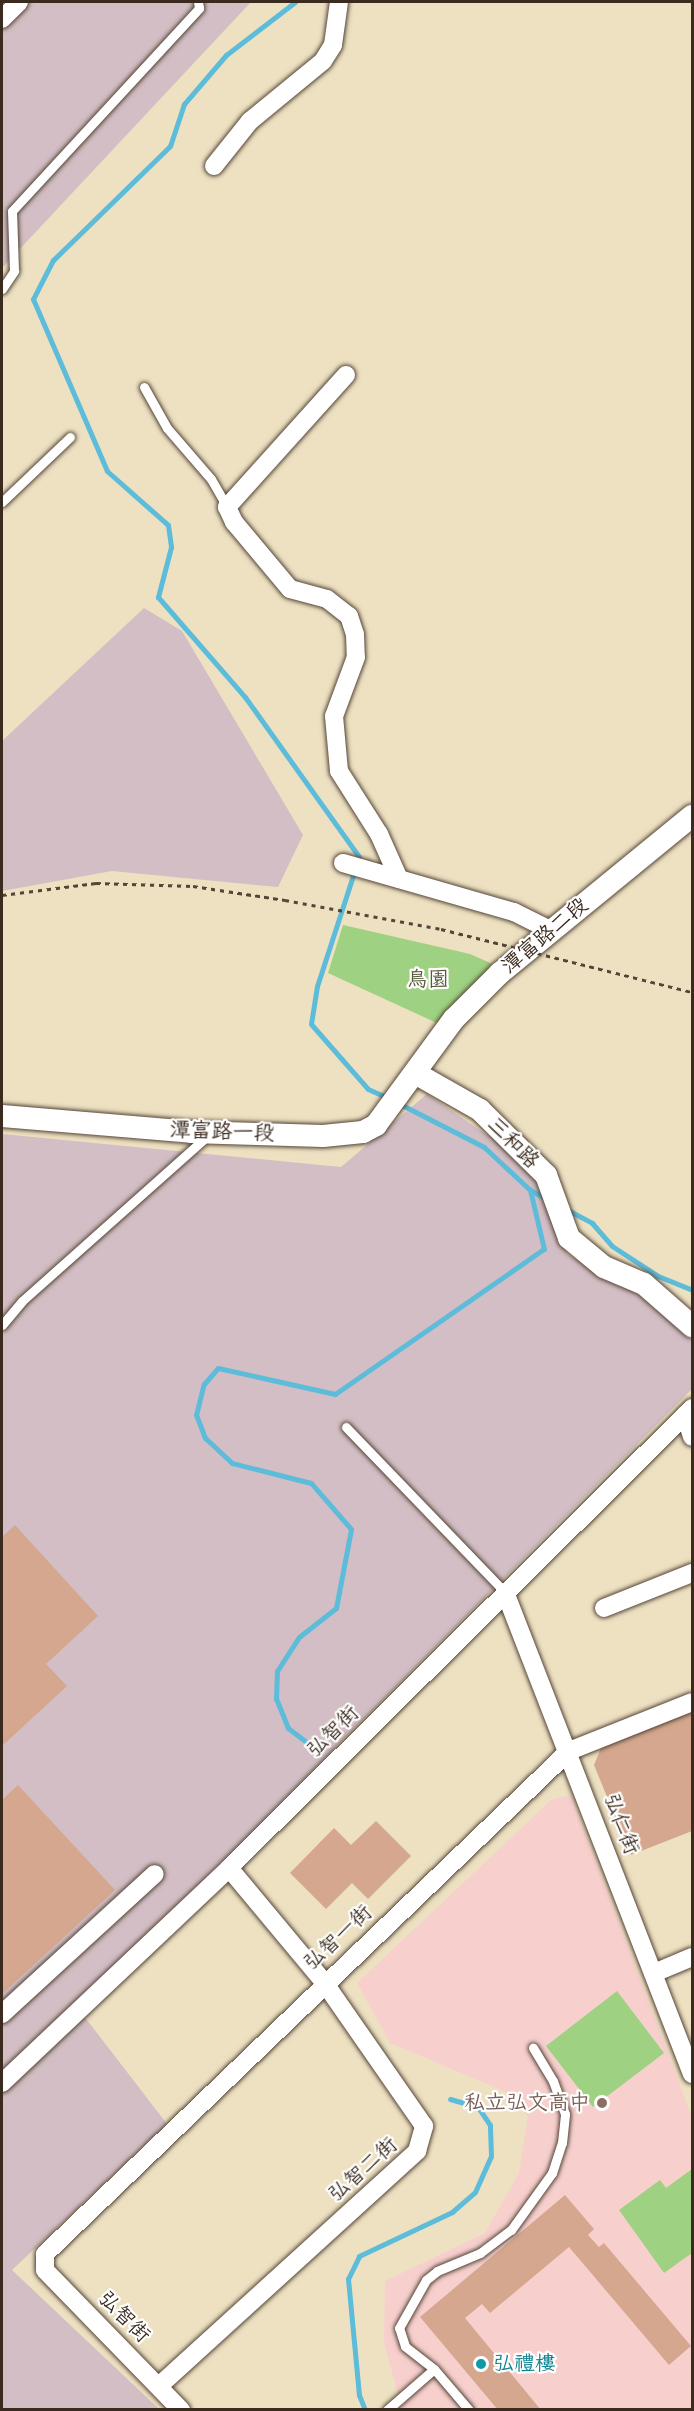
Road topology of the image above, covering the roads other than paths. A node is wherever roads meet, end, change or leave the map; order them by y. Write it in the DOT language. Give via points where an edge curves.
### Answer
graph roads {
  1 [pos="19,2"];
  2 [pos="198,2"];
  3 [pos="339,2"];
  4 [pos="2,19"];
  5 [pos="214,166"];
  6 [pos="2,289"];
  7 [pos="346,375"];
  8 [pos="144,387"];
  9 [pos="70,437"];
  10 [pos="2,502"];
  11 [pos="227,507"];
  12 [pos="693,816"];
  13 [pos="346,864"];
  14 [pos="399,879"];
  15 [pos="550,930"];
  16 [pos="410,1080"];
  17 [pos="2,1116"];
  18 [pos="212,1132"];
  19 [pos="2,1325"];
  20 [pos="693,1326"];
  21 [pos="689,1411"];
  22 [pos="346,1427"];
  23 [pos="693,1437"];
  24 [pos="693,1573"];
  25 [pos="505,1592"];
  26 [pos="604,1608"];
  27 [pos="693,1702"];
  28 [pos="569,1751"];
  29 [pos="229,1868"];
  30 [pos="155,1874"];
  31 [pos="693,1957"];
  32 [pos="654,1973"];
  33 [pos="324,1982"];
  34 [pos="2,2014"];
  35 [pos="533,2048"];
  36 [pos="693,2074"];
  37 [pos="2,2083"];
  38 [pos="45,2254"];
  39 [pos="434,2370"];
  40 [pos="160,2385"];
  41 [pos="181,2409"];
  42 [pos="387,2409"];
  43 [pos="469,2409"];
  1 -- 4 [label="street"];
  2 -- 6 [label="lane" via="199,9 12,211 14,271"];
  3 -- 5 [label="street" via="333,45 323,61 250,121"];
  7 -- 11 [label="street"];
  8 -- 11 [label="lane" via="167,428 211,479"];
  9 -- 10 [label="lane"];
  11 -- 14 [label="street" via="234,522 290,589 327,599 348,616 355,634 356,657 334,717 339,771 379,834"];
  12 -- 15 [label="street, 潭富路二段"];
  13 -- 14 [label="street"];
  14 -- 15 [label="street" via="514,912"];
  15 -- 16 [label="street, 潭富路二段" via="454,1018"];
  16 -- 18 [label="street, 潭富路一段" via="376,1125 348,1135"];
  16 -- 20 [label="street, 三和路" via="480,1110 546,1175 569,1238 604,1267 644,1284"];
  17 -- 18 [label="street, 潭富路一段"];
  18 -- 19 [label="lane" via="22,1301"];
  21 -- 23 [label="street"];
  21 -- 25 [label="street, 弘智街"];
  22 -- 25 [label="lane"];
  24 -- 26 [label="street"];
  25 -- 28 [label="street, 弘仁街"];
  25 -- 29 [label="street, 弘智街"];
  27 -- 28 [label="street, 弘智一街"];
  28 -- 32 [label="street, 弘仁街"];
  28 -- 33 [label="street, 弘智一街"];
  29 -- 33 [label="street, 弘智二街"];
  29 -- 37 [label="street, 弘智街"];
  30 -- 34 [label="street"];
  31 -- 32 [label="street"];
  32 -- 36 [label="street, 弘仁街"];
  33 -- 38 [label="street, 弘智一街"];
  33 -- 40 [label="street, 弘智二街" via="424,2126 417,2151"];
  35 -- 39 [label="lane" via="553,2081 565,2114 562,2143 552,2173 511,2230 480,2253 436,2271 418,2292 399,2328 405,2346"];
  38 -- 40 [label="street, 弘智街" via="45,2270"];
  39 -- 42 [label="lane"];
  39 -- 43 [label="lane"];
  40 -- 41 [label="street, 弘智街"];
}
